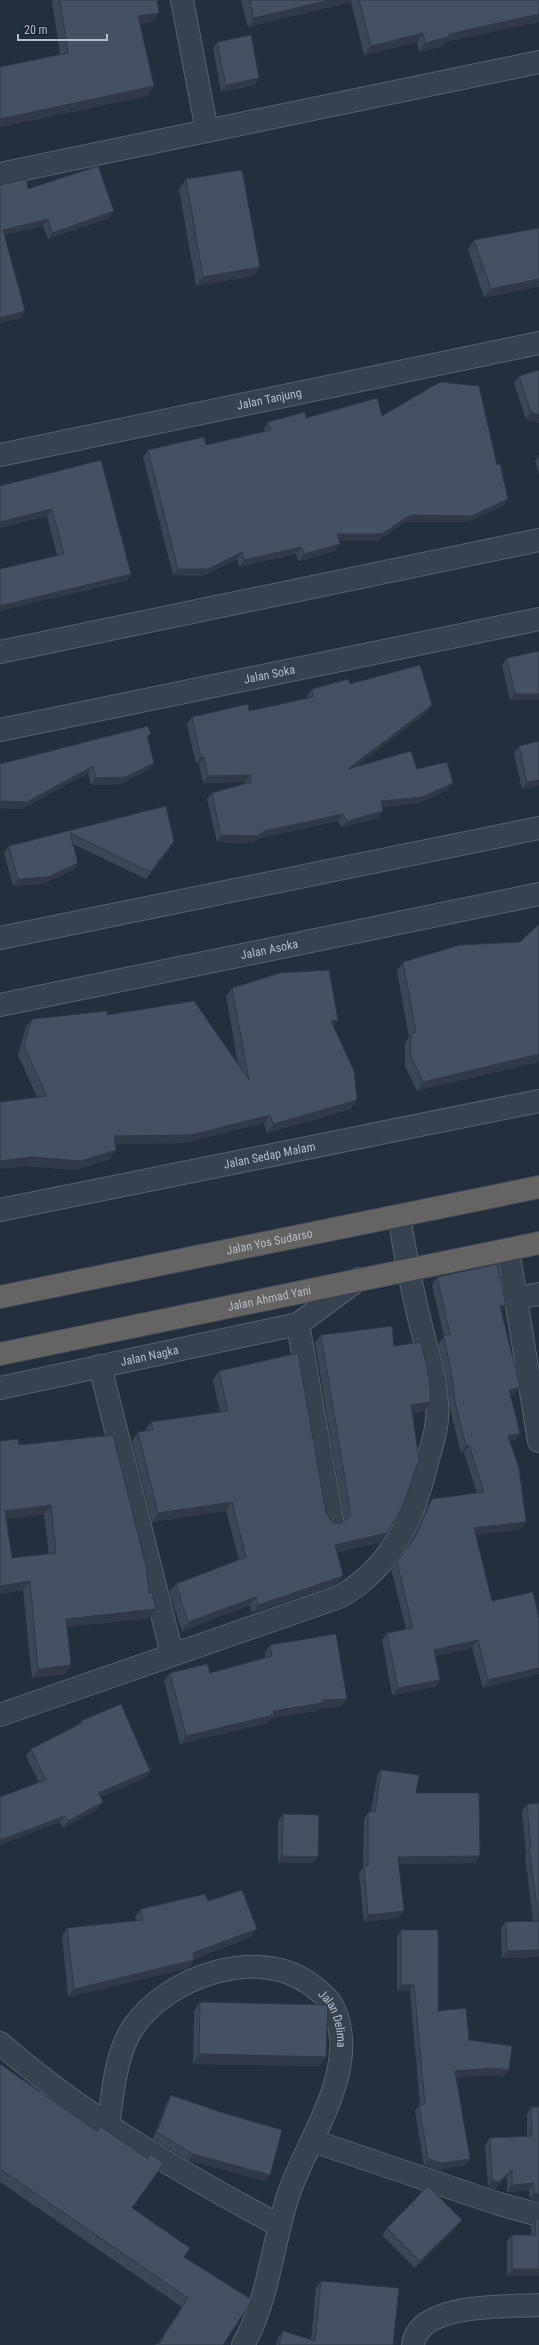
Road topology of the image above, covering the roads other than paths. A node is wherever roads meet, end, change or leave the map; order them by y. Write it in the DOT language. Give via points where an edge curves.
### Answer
graph roads {
  1 [pos="182,0"];
  2 [pos="539,62"];
  3 [pos="207,131"];
  4 [pos="0,174"];
  5 [pos="539,343"];
  6 [pos="0,455"];
  7 [pos="539,540"];
  8 [pos="539,619"];
  9 [pos="0,652"];
  10 [pos="0,730"];
  11 [pos="539,828"];
  12 [pos="539,894"];
  13 [pos="0,938"];
  14 [pos="0,1005"];
  15 [pos="539,1101"];
  16 [pos="539,1187"];
  17 [pos="0,1210"];
  18 [pos="399,1216"];
  19 [pos="539,1243"];
  20 [pos="508,1250"];
  21 [pos="408,1270"];
  22 [pos="359,1279"];
  23 [pos="539,1294"];
  24 [pos="0,1297"];
  25 [pos="516,1298"];
  26 [pos="298,1324"];
  27 [pos="0,1354"];
  28 [pos="100,1366"];
  29 [pos="0,1388"];
  30 [pos="539,1441"];
  31 [pos="332,1520"];
  32 [pos="172,1654"];
  33 [pos="0,1715"];
  34 [pos="0,2043"];
  35 [pos="108,2126"];
  36 [pos="313,2142"];
  37 [pos="539,2215"];
  38 [pos="280,2226"];
  39 [pos="539,2305"];
  40 [pos="243,2345"];
  41 [pos="413,2345"];
  1 -- 3 [label="street"];
  2 -- 3 [label="street"];
  3 -- 4 [label="street"];
  5 -- 6 [label="street, Jalan Tanjung"];
  7 -- 9 [label="street"];
  8 -- 10 [label="street, Jalan Soka"];
  11 -- 13 [label="street"];
  12 -- 14 [label="street, Jalan Asoka"];
  15 -- 17 [label="street, Jalan Sedap Malam"];
  16 -- 18 [label="highway, Jalan Yos Sudarso"];
  18 -- 21 [label="street"];
  18 -- 24 [label="highway, Jalan Yos Sudarso"];
  19 -- 20 [label="highway, Jalan Ahmad Yani"];
  20 -- 21 [label="highway, Jalan Ahmad Yani"];
  20 -- 25 [label="street"];
  21 -- 22 [label="highway, Jalan Ahmad Yani"];
  21 -- 32 [label="street" via="435,1385 438,1424 422,1486 396,1544 381,1565 339,1597"];
  22 -- 26 [label="street"];
  22 -- 27 [label="highway, Jalan Ahmad Yani"];
  23 -- 25 [label="street"];
  25 -- 30 [label="street"];
  26 -- 28 [label="street, Jalan Nagka"];
  26 -- 31 [label="street"];
  28 -- 29 [label="street, Jalan Nagka"];
  28 -- 32 [label="street"];
  32 -- 33 [label="street"];
  34 -- 35 [label="street" via="70,2100"];
  35 -- 36 [label="street, Jalan Delima" via="115,2083 128,2037 134,2026 153,2005 195,1978 222,1971 260,1967 283,1970 302,1979 319,1991 334,2007 341,2046 336,2082"];
  35 -- 38 [label="street"];
  36 -- 37 [label="street"];
  36 -- 38 [label="street, Jalan Delima" via="288,2195"];
  38 -- 40 [label="street, Jalan Delima" via="261,2306 255,2325"];
  39 -- 41 [label="street" via="477,2308 445,2315 430,2320 418,2330"];
}
